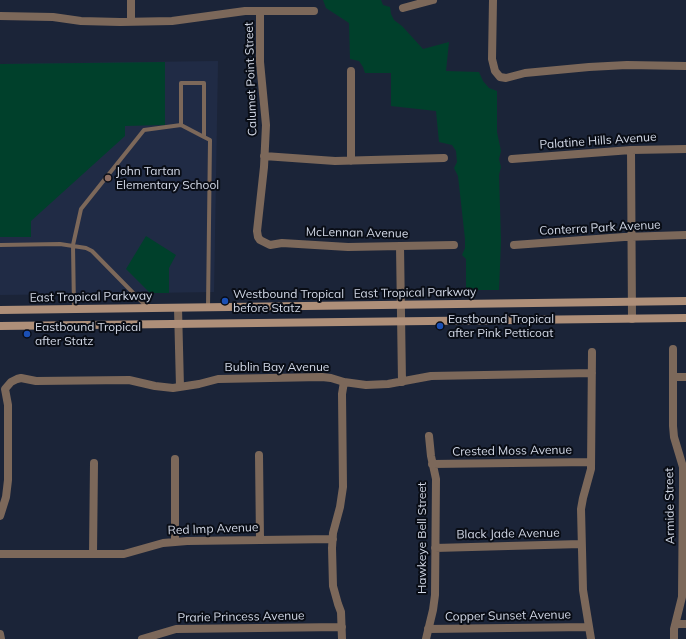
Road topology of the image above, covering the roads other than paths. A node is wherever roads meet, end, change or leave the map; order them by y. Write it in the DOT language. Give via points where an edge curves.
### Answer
graph roads {
  1 [pos="131,0"];
  2 [pos="433,0"];
  3 [pos="493,0"];
  4 [pos="404,8"];
  5 [pos="314,10"];
  6 [pos="260,11"];
  7 [pos="0,16"];
  8 [pos="131,21"];
  9 [pos="686,66"];
  10 [pos="351,71"];
  11 [pos="180,125"];
  12 [pos="204,137"];
  13 [pos="686,149"];
  14 [pos="631,150"];
  15 [pos="264,156"];
  16 [pos="444,158"];
  17 [pos="512,159"];
  18 [pos="351,161"];
  19 [pos="686,235"];
  20 [pos="631,237"];
  21 [pos="260,240"];
  22 [pos="0,245"];
  23 [pos="73,245"];
  24 [pos="454,245"];
  25 [pos="514,245"];
  26 [pos="400,246"];
  27 [pos="686,301"];
  28 [pos="632,302"];
  29 [pos="208,307"];
  30 [pos="148,308"];
  31 [pos="178,308"];
  32 [pos="74,309"];
  33 [pos="0,310"];
  34 [pos="401,313"];
  35 [pos="686,318"];
  36 [pos="632,319"];
  37 [pos="179,324"];
  38 [pos="0,326"];
  39 [pos="673,349"];
  40 [pos="592,352"];
  41 [pos="592,374"];
  42 [pos="673,377"];
  43 [pos="686,377"];
  44 [pos="344,382"];
  45 [pos="402,382"];
  46 [pos="180,387"];
  47 [pos="429,436"];
  48 [pos="259,455"];
  49 [pos="175,459"];
  50 [pos="592,462"];
  51 [pos="94,463"];
  52 [pos="432,464"];
  53 [pos="0,516"];
  54 [pos="333,539"];
  55 [pos="260,540"];
  56 [pos="175,542"];
  57 [pos="581,544"];
  58 [pos="435,548"];
  59 [pos="0,554"];
  60 [pos="93,554"];
  61 [pos="676,624"];
  62 [pos="686,624"];
  63 [pos="342,627"];
  64 [pos="589,627"];
  65 [pos="428,629"];
  66 [pos="0,634"];
  67 [pos="1,639"];
  68 [pos="142,639"];
  69 [pos="342,639"];
  70 [pos="426,639"];
  71 [pos="591,639"];
  72 [pos="674,639"];
  1 -- 8 [label="street"];
  2 -- 4 [label="street"];
  3 -- 9 [label="street" via="492,59 495,71 506,78 533,72 627,65"];
  5 -- 6 [label="street"];
  6 -- 8 [label="street" via="172,20"];
  6 -- 15 [label="street, Calumet Point Street" via="260,62 266,125"];
  7 -- 8 [label="street"];
  10 -- 18 [label="street"];
  11 -- 12 [label="lane"];
  11 -- 12 [label="lane" via="181,83 204,83"];
  11 -- 23 [label="lane" via="144,130 81,209"];
  12 -- 29 [label="lane" via="210,140"];
  13 -- 14 [label="street, Palatine Hills Avenue"];
  14 -- 17 [label="street, Palatine Hills Avenue"];
  14 -- 20 [label="street"];
  15 -- 18 [label="street"];
  15 -- 21 [label="street, Calumet Point Street" via="257,231"];
  16 -- 18 [label="street"];
  19 -- 20 [label="street, Conterra Park Avenue"];
  20 -- 25 [label="street, Conterra Park Avenue"];
  20 -- 28 [label="street"];
  21 -- 26 [label="street, McLennan Avenue" via="270,245 282,243 348,247"];
  22 -- 23 [label="lane"];
  23 -- 30 [label="lane" via="92,251"];
  23 -- 32 [label="lane"];
  24 -- 26 [label="street, McLennan Avenue"];
  26 -- 34 [label="street"];
  27 -- 28 [label="main road, East Tropical Parkway"];
  28 -- 34 [label="main road, East Tropical Parkway"];
  28 -- 36 [label="street"];
  29 -- 31 [label="main road, East Tropical Parkway"];
  29 -- 34 [label="main road, East Tropical Parkway"];
  30 -- 31 [label="main road, East Tropical Parkway"];
  30 -- 32 [label="main road, East Tropical Parkway"];
  31 -- 37 [label="street"];
  32 -- 33 [label="main road, East Tropical Parkway"];
  34 -- 36 [label="main road, East Tropical Parkway"];
  34 -- 37 [label="main road, East Tropical Parkway"];
  34 -- 45 [label="street"];
  35 -- 36 [label="main road, East Tropical Parkway"];
  37 -- 38 [label="main road, East Tropical Parkway"];
  37 -- 46 [label="street"];
  39 -- 42 [label="street, Armide Street"];
  40 -- 41 [label="street"];
  41 -- 45 [label="street, Bublin Bay Avenue" via="431,376"];
  41 -- 50 [label="street"];
  42 -- 43 [label="street"];
  42 -- 61 [label="street, Armide Street" via="674,432 683,467 682,597"];
  44 -- 45 [label="street, Bublin Bay Avenue" via="366,385"];
  44 -- 46 [label="street, Bublin Bay Avenue" via="322,377 218,379"];
  44 -- 54 [label="street" via="343,487"];
  46 -- 53 [label="street, Bublin Bay Avenue" via="164,388 129,380 36,381 21,378 11,382 5,389 8,405 7,490"];
  47 -- 52 [label="street, Hawkeye Bell Street"];
  48 -- 55 [label="street"];
  49 -- 56 [label="street"];
  50 -- 52 [label="street, Crested Moss Avenue"];
  50 -- 57 [label="street" via="581,510"];
  51 -- 60 [label="street"];
  52 -- 58 [label="street, Hawkeye Bell Street" via="436,480"];
  54 -- 55 [label="street, Red Imp Avenue"];
  54 -- 63 [label="street" via="333,586 341,612"];
  55 -- 56 [label="street, Red Imp Avenue"];
  56 -- 60 [label="street, Red Imp Avenue" via="124,554"];
  57 -- 58 [label="street, Black Jade Avenue"];
  57 -- 64 [label="street" via="583,590"];
  58 -- 65 [label="street, Hawkeye Bell Street" via="435,596"];
  59 -- 60 [label="street, Red Imp Avenue"];
  61 -- 62 [label="street"];
  61 -- 72 [label="street, Armide Street"];
  63 -- 68 [label="street, Prarie Princess Avenue" via="176,629"];
  63 -- 69 [label="street"];
  64 -- 65 [label="street, Copper Sunset Avenue"];
  64 -- 71 [label="street"];
  65 -- 70 [label="street, Hawkeye Bell Street"];
  66 -- 67 [label="street"];
}
